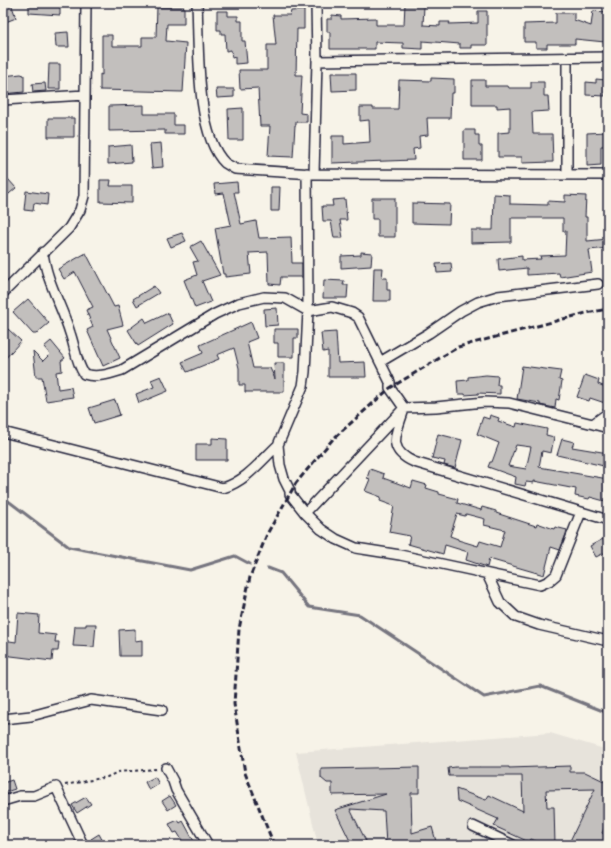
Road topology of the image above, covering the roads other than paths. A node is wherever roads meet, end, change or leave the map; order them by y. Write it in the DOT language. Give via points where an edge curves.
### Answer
graph roads {
  1 [pos="86,3"];
  2 [pos="197,3"];
  3 [pos="316,3"];
  4 [pos="608,57"];
  5 [pos="566,58"];
  6 [pos="317,61"];
  7 [pos="85,95"];
  8 [pos="3,100"];
  9 [pos="311,174"];
  10 [pos="567,174"];
  11 [pos="608,175"];
  12 [pos="43,252"];
  13 [pos="598,284"];
  14 [pos="3,293"];
  15 [pos="308,311"];
  16 [pos="380,362"];
  17 [pos="404,408"];
  18 [pos="608,413"];
  19 [pos="594,424"];
  20 [pos="608,428"];
  21 [pos="3,432"];
  22 [pos="278,445"];
  23 [pos="304,512"];
  24 [pos="581,512"];
  25 [pos="608,520"];
  26 [pos="487,574"];
  27 [pos="608,641"];
  28 [pos="162,710"];
  29 [pos="3,719"];
  30 [pos="166,768"];
  31 [pos="3,801"];
  32 [pos="473,826"];
  33 [pos="83,845"];
  34 [pos="208,845"];
  35 [pos="513,845"];
  1 -- 7 [label="street"];
  2 -- 9 [label="street" via="201,99 210,137 217,152 225,163 235,169"];
  3 -- 6 [label="street"];
  4 -- 5 [label="street"];
  5 -- 6 [label="street"];
  5 -- 10 [label="street"];
  6 -- 9 [label="street"];
  7 -- 8 [label="street"];
  7 -- 12 [label="street" via="84,196 80,210 69,228"];
  9 -- 10 [label="street"];
  9 -- 15 [label="street"];
  10 -- 11 [label="street"];
  12 -- 14 [label="street"];
  12 -- 15 [label="street" via="44,267 70,333 80,368 84,374 91,376 122,370 239,302 264,297 285,298"];
  13 -- 16 [label="street" via="498,296 478,302"];
  15 -- 16 [label="street" via="332,307 352,313 362,324"];
  15 -- 22 [label="street" via="306,372 303,386"];
  16 -- 17 [label="street" via="390,382 390,388"];
  17 -- 19 [label="street" via="484,402 509,403"];
  17 -- 23 [label="street"];
  17 -- 24 [label="street" via="394,441 404,458"];
  18 -- 19 [label="street"];
  19 -- 20 [label="street"];
  21 -- 22 [label="street" via="223,488 244,477"];
  22 -- 23 [label="street" via="284,479 290,494"];
  23 -- 26 [label="street" via="336,539 356,548"];
  24 -- 25 [label="street"];
  24 -- 26 [label="street" via="556,575 549,581 540,585"];
  26 -- 27 [label="street" via="500,602 516,617"];
  28 -- 29 [label="street" via="91,700 31,716"];
  30 -- 34 [label="street"];
  31 -- 33 [label="street" via="20,796 34,796 56,787"];
  32 -- 35 [label="street"];
}
